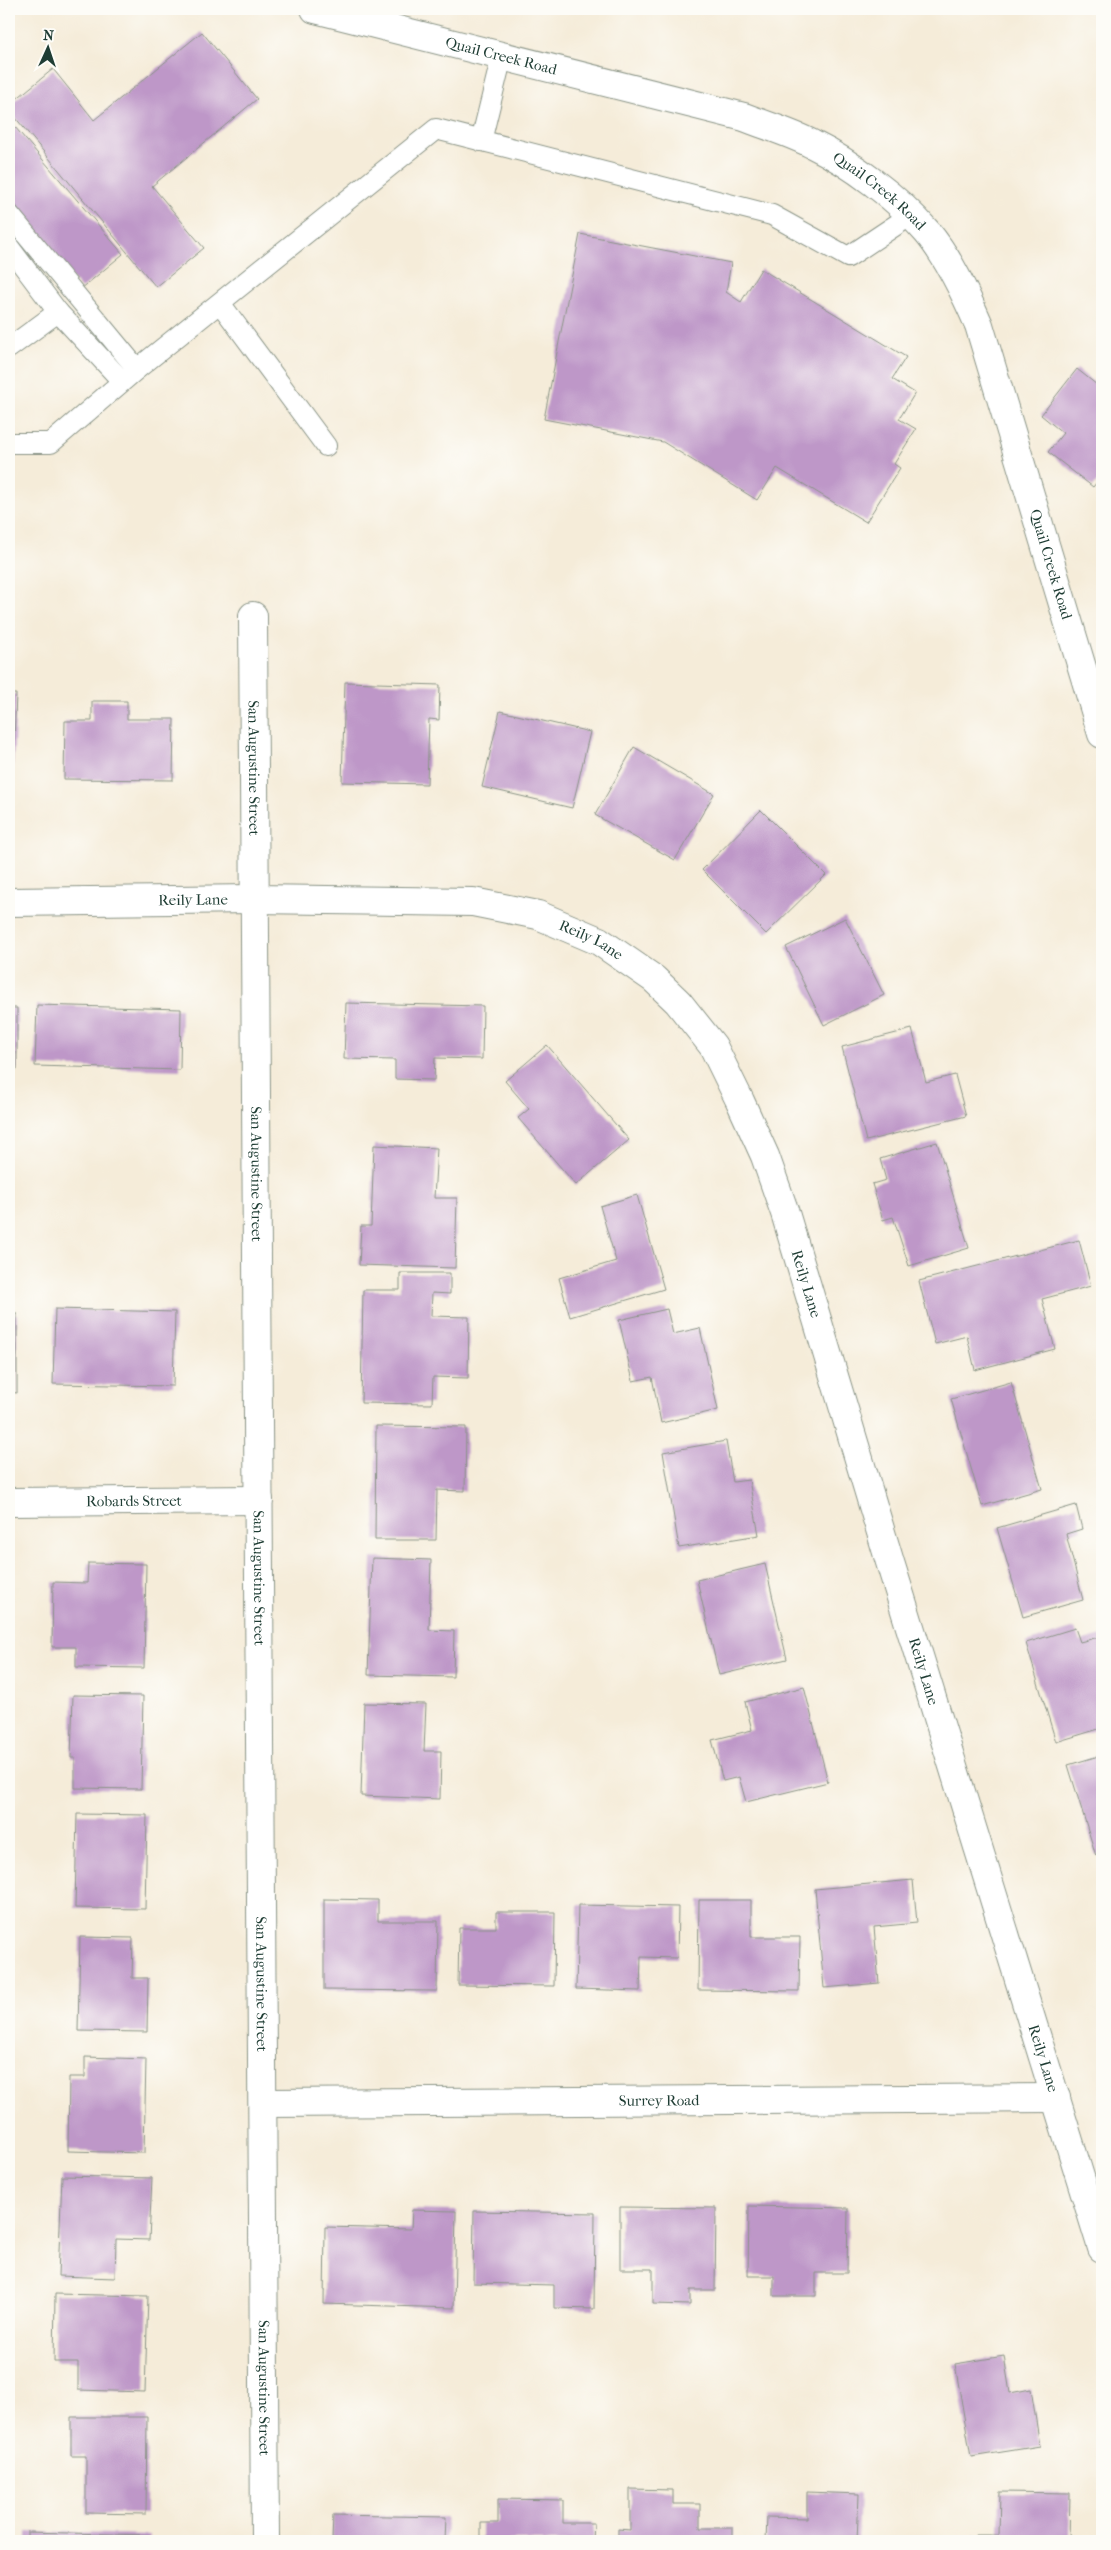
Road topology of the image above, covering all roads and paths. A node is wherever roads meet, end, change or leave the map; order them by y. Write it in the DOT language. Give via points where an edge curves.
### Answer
graph roads {
  1 [pos="315,9"];
  2 [pos="502,56"];
  3 [pos="481,141"];
  4 [pos="9,214"];
  5 [pos="911,215"];
  6 [pos="9,247"];
  7 [pos="220,303"];
  8 [pos="58,312"];
  9 [pos="9,348"];
  10 [pos="130,375"];
  11 [pos="9,444"];
  12 [pos="326,446"];
  13 [pos="253,616"];
  14 [pos="1102,734"];
  15 [pos="254,900"];
  16 [pos="9,902"];
  17 [pos="259,1500"];
  18 [pos="9,1502"];
  19 [pos="1056,2098"];
  20 [pos="263,2103"];
  21 [pos="1102,2248"];
  22 [pos="264,2541"];
  1 -- 2 [label="street, Quail Creek Road"];
  2 -- 3 [label="lane"];
  2 -- 5 [label="street, Quail Creek Road" via="753,120 811,143 844,162"];
  3 -- 5 [label="lane" via="772,215 848,257"];
  3 -- 7 [label="lane" via="436,129"];
  4 -- 10 [label="lane"];
  5 -- 14 [label="street, Quail Creek Road" via="928,233 964,291 979,325"];
  6 -- 8 [label="lane"];
  7 -- 10 [label="lane"];
  7 -- 12 [label="lane"];
  8 -- 9 [label="lane"];
  8 -- 10 [label="lane"];
  10 -- 11 [label="lane" via="51,442"];
  13 -- 15 [label="street, San Augustine Street"];
  15 -- 16 [label="street, Reily Lane"];
  15 -- 17 [label="street, San Augustine Street"];
  15 -- 19 [label="street, Reily Lane" via="473,902 538,915 599,941 654,979 678,1002 713,1046 765,1156 785,1213"];
  17 -- 18 [label="street, Robards Street"];
  17 -- 20 [label="street, San Augustine Street"];
  19 -- 20 [label="street, Surrey Road"];
  19 -- 21 [label="street, Reily Lane"];
  20 -- 22 [label="street, San Augustine Street"];
}
